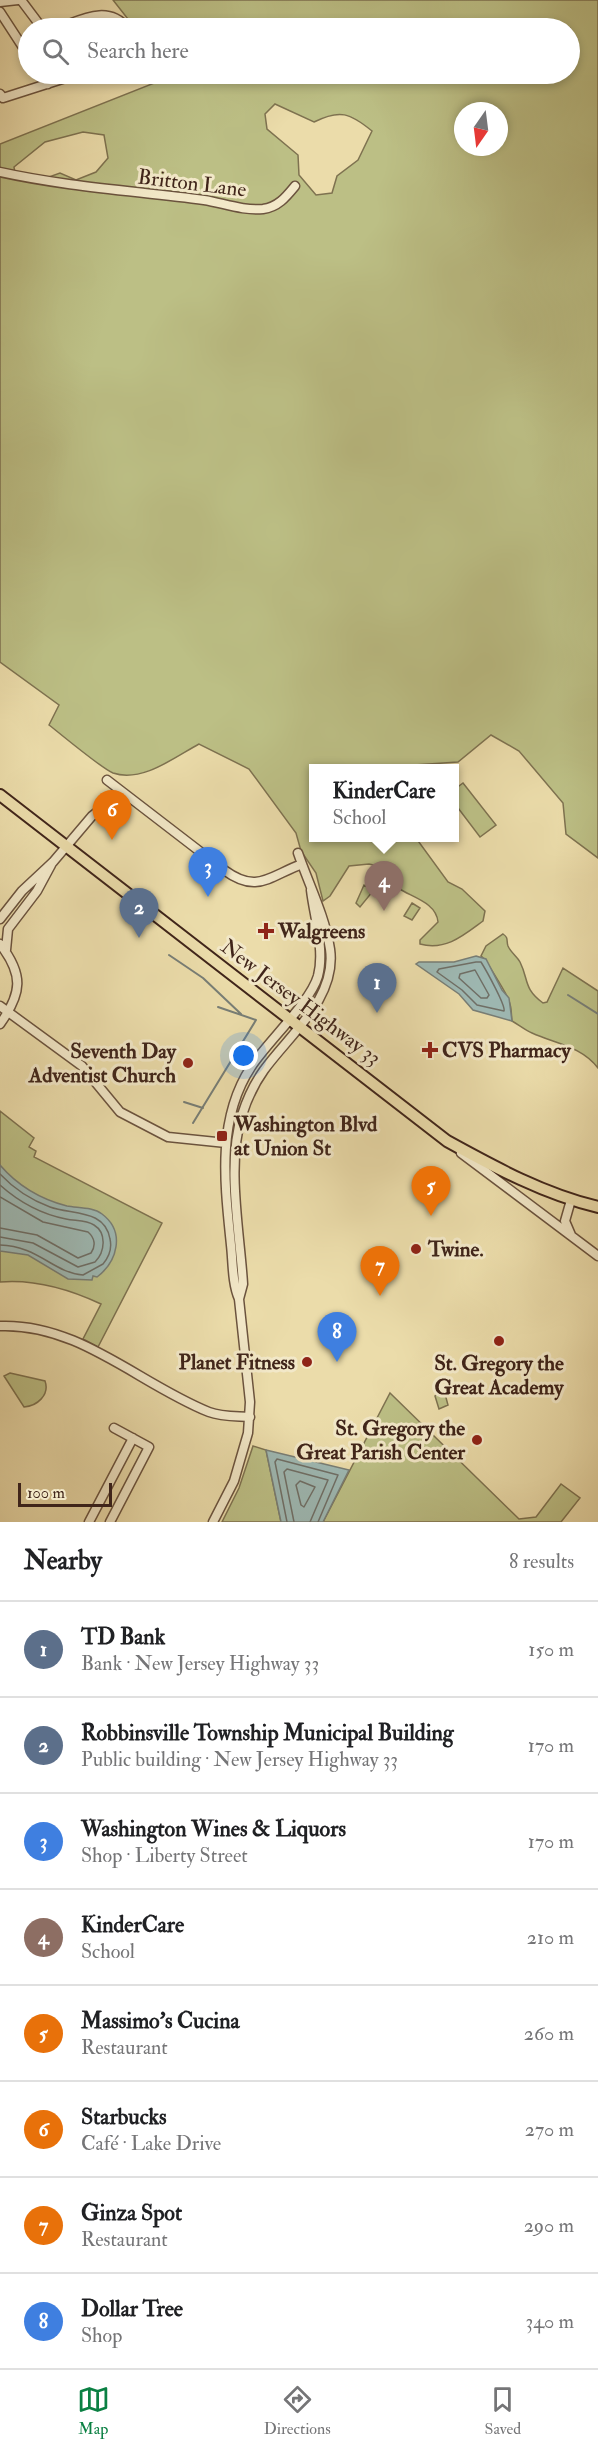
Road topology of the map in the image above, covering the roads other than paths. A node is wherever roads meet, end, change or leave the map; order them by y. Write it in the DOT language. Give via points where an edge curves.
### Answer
graph roads {
  1 [pos="20,0"];
  2 [pos="2,2"];
  3 [pos="0,12"];
  4 [pos="34,18"];
  5 [pos="86,18"];
  6 [pos="113,18"];
  7 [pos="18,40"];
  8 [pos="48,84"];
  9 [pos="2,96"];
  10 [pos="0,172"];
  11 [pos="295,186"];
  12 [pos="107,780"];
  13 [pos="122,792"];
  14 [pos="0,795"];
  15 [pos="67,845"];
  16 [pos="298,854"];
  17 [pos="53,862"];
  18 [pos="302,864"];
  19 [pos="311,890"];
  20 [pos="0,919"];
  21 [pos="3,947"];
  22 [pos="0,1006"];
  23 [pos="8,1012"];
  24 [pos="288,1019"];
  25 [pos="0,1024"];
  26 [pos="299,1027"];
  27 [pos="237,1137"];
  28 [pos="447,1141"];
  29 [pos="226,1143"];
  30 [pos="235,1151"];
  31 [pos="571,1200"];
  32 [pos="598,1207"];
  33 [pos="571,1235"];
  34 [pos="598,1256"];
  35 [pos="239,1299"];
  36 [pos="0,1326"];
  37 [pos="250,1417"];
  38 [pos="114,1428"];
  39 [pos="133,1438"];
  40 [pos="89,1522"];
  41 [pos="110,1522"];
  42 [pos="213,1522"];
  1 -- 2 [label="street"];
  1 -- 4 [label="street"];
  3 -- 7 [label="street"];
  5 -- 6 [label="street" via="97,14"];
  8 -- 9 [label="street"];
  10 -- 11 [label="street, Britton Lane" via="76,187 250,209 265,209 281,202"];
  12 -- 13 [label="street"];
  13 -- 15 [label="street" via="92,816"];
  13 -- 18 [label="street" via="244,882 261,883"];
  14 -- 15 [label="main road, New Jersey Highway 33"];
  15 -- 17 [label="street"];
  15 -- 24 [label="main road, New Jersey Highway 33"];
  16 -- 18 [label="street"];
  17 -- 20 [label="street" via="21,891"];
  17 -- 21 [label="street" via="8,929"];
  18 -- 19 [label="street"];
  19 -- 24 [label="street" via="319,950 318,975 310,994"];
  19 -- 26 [label="street" via="330,949 330,971 322,996"];
  21 -- 23 [label="street" via="19,986"];
  22 -- 23 [label="street"];
  23 -- 25 [label="street"];
  23 -- 29 [label="street" via="82,1066 120,1112 168,1137"];
  24 -- 26 [label="main road, New Jersey Highway 33"];
  24 -- 29 [label="street" via="250,1068 238,1092"];
  26 -- 27 [label="street" via="250,1093"];
  26 -- 28 [label="main road, New Jersey Highway 33"];
  27 -- 29 [label="street"];
  27 -- 30 [label="street"];
  28 -- 31 [label="main road, New Jersey Highway 33" via="516,1178"];
  28 -- 33 [label="street"];
  29 -- 30 [label="street"];
  29 -- 35 [label="street" via="227,1209"];
  30 -- 35 [label="street" via="243,1284"];
  31 -- 32 [label="main road, New Jersey Highway 33"];
  31 -- 33 [label="street" via="565,1221"];
  33 -- 34 [label="street"];
  35 -- 37 [label="street"];
  36 -- 37 [label="street" via="31,1326 67,1336 209,1412"];
  37 -- 42 [label="street" via="241,1463"];
  38 -- 39 [label="street"];
  39 -- 40 [label="street"];
  39 -- 41 [label="street" via="149,1449"];
}
